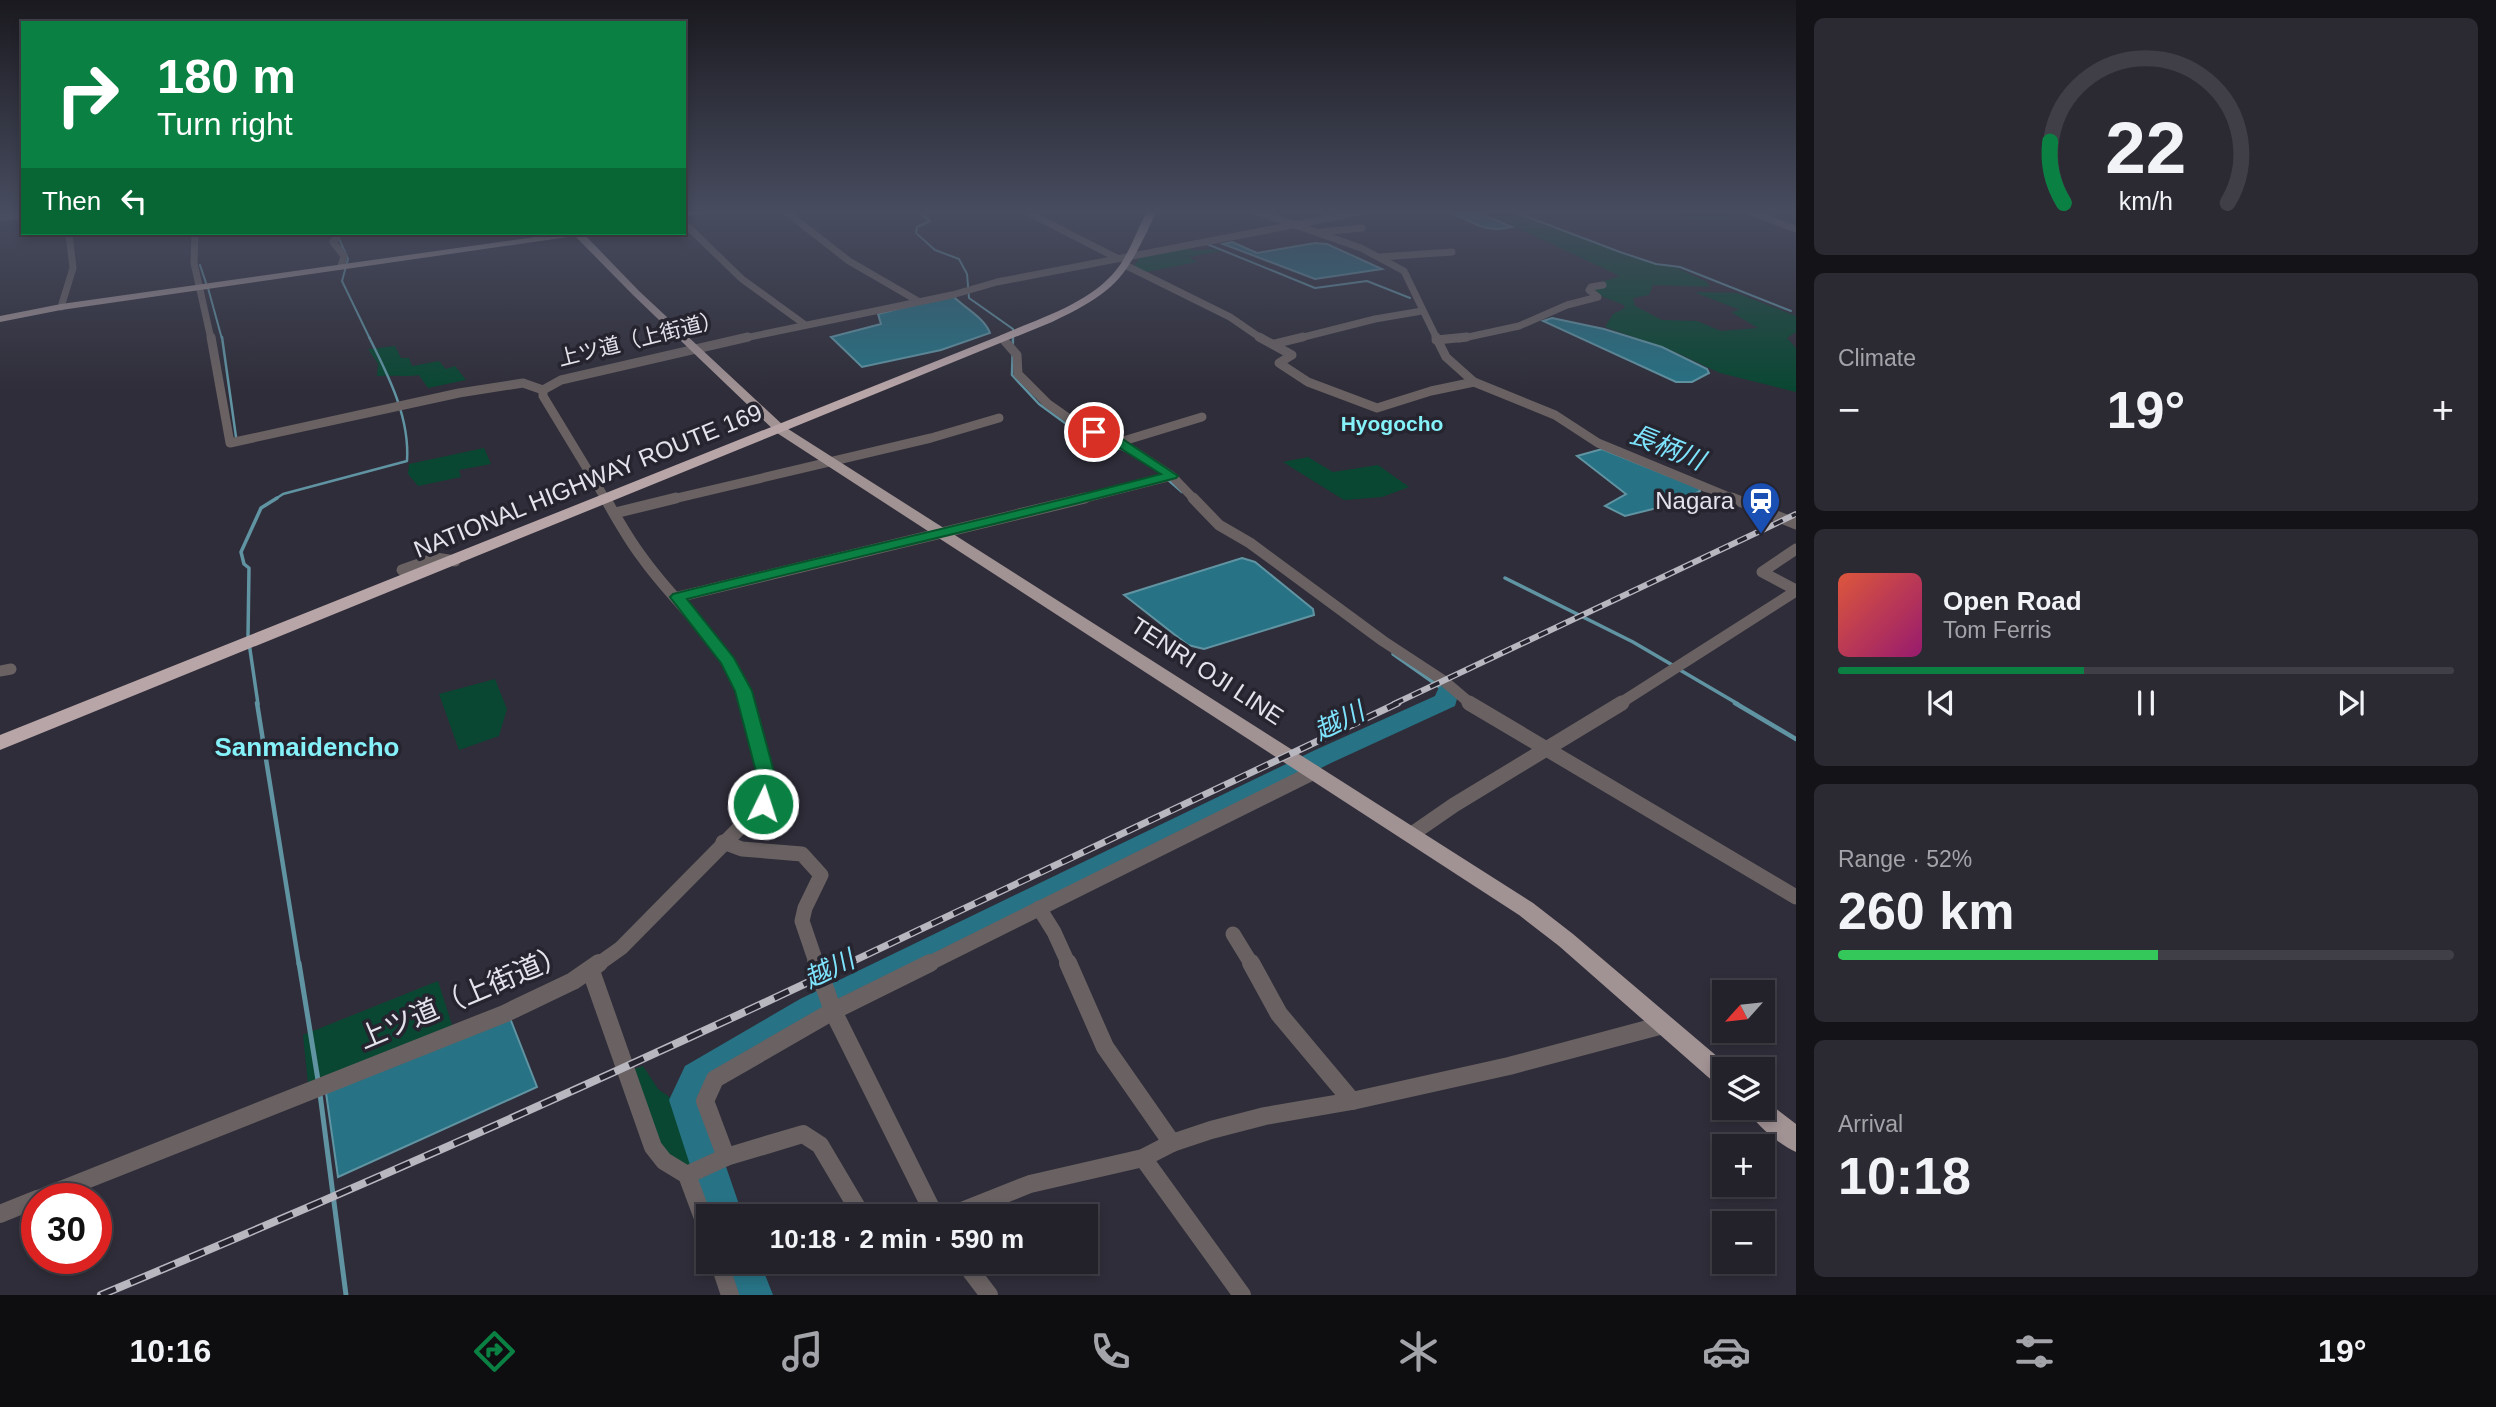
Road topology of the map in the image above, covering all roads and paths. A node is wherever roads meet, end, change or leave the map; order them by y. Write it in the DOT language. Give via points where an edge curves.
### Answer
graph roads {
  1 [pos="72,271"];
  2 [pos="196,271"];
  3 [pos="305,271"];
  4 [pos="614,271"];
  5 [pos="734,271"];
  6 [pos="867,271"];
  7 [pos="1063,271"];
  8 [pos="1116,271"];
  9 [pos="1147,271"];
  10 [pos="1404,271"];
  11 [pos="1603,285"];
  12 [pos="200,287"];
  13 [pos="918,301"];
  14 [pos="61,307"];
  15 [pos="1422,311"];
  16 [pos="0,318"];
  17 [pos="804,324"];
  18 [pos="1003,339"];
  19 [pos="1436,340"];
  20 [pos="1274,344"];
  21 [pos="694,348"];
  22 [pos="1474,382"];
  23 [pos="543,390"];
  24 [pos="1202,417"];
  25 [pos="999,418"];
  26 [pos="781,430"];
  27 [pos="1120,442"];
  28 [pos="230,443"];
  29 [pos="827,461"];
  30 [pos="1172,476"];
  31 [pos="610,507"];
  32 [pos="1796,524"];
  33 [pos="942,534"];
  34 [pos="1796,550"];
  35 [pos="455,561"];
  36 [pos="402,570"];
  37 [pos="1796,591"];
  38 [pos="678,597"];
  39 [pos="0,743"];
  40 [pos="1546,751"];
  41 [pos="1307,767"];
  42 [pos="1412,834"];
  43 [pos="723,842"];
  44 [pos="1796,897"];
  45 [pos="1039,908"];
  46 [pos="1233,934"];
  47 [pos="591,971"];
  48 [pos="833,1011"];
  49 [pos="1663,1025"];
  50 [pos="1712,1067"];
  51 [pos="1352,1101"];
  52 [pos="1773,1120"];
  53 [pos="1796,1140"];
  54 [pos="1172,1143"];
  55 [pos="726,1157"];
  56 [pos="1143,1158"];
  57 [pos="687,1175"];
  58 [pos="77,1183"];
  59 [pos="698,1204"];
  60 [pos="855,1204"];
  61 [pos="929,1204"];
  62 [pos="979,1204"];
  63 [pos="21,1205"];
  64 [pos="0,1213"];
  65 [pos="723,1274"];
  66 [pos="973,1274"];
  67 [pos="730,1295"];
  68 [pos="989,1295"];
  69 [pos="1242,1295"];
  1 -- 14 [label="street"];
  2 -- 12 [label="street"];
  3 -- 12 [label="main road"];
  4 -- 21 [label="main road, TENRI OJI LINE"];
  5 -- 17 [label="street"];
  6 -- 13 [label="street"];
  7 -- 13 [label="street, 上ツ道（上街道）"];
  8 -- 18 [label="highway, NATIONAL HIGHWAY ROUTE 169" via="1095,294"];
  9 -- 20 [label="street"];
  10 -- 15 [label="street"];
  11 -- 19 [label="street" via="1589,290 1598,297 1548,312 1526,324"];
  12 -- 14 [label="main road"];
  12 -- 28 [label="street"];
  13 -- 17 [label="street, 上ツ道（上街道）"];
  14 -- 16 [label="main road"];
  15 -- 19 [label="street"];
  15 -- 20 [label="street"];
  17 -- 21 [label="street, 上ツ道（上街道）"];
  18 -- 26 [label="highway, NATIONAL HIGHWAY ROUTE 169"];
  18 -- 27 [label="street" via="1017,355 1018,374 1048,404"];
  19 -- 22 [label="street" via="1446,357"];
  20 -- 22 [label="street" via="1292,355 1279,363 1308,382 1377,408"];
  21 -- 23 [label="street, 上ツ道（上街道）" via="561,380"];
  21 -- 26 [label="main road, TENRI OJI LINE"];
  22 -- 32 [label="street" via="1555,415 1598,443"];
  23 -- 28 [label="street, 上ツ道（上街道）" via="523,383 459,393"];
  23 -- 31 [label="street, 上ツ道（上街道）"];
  24 -- 27 [label="street"];
  25 -- 29 [label="street"];
  26 -- 29 [label="main road, TENRI OJI LINE"];
  26 -- 31 [label="highway, NATIONAL HIGHWAY ROUTE 169"];
  27 -- 30 [label="street"];
  29 -- 31 [label="street"];
  29 -- 33 [label="main road, TENRI OJI LINE"];
  30 -- 33 [label="street"];
  30 -- 40 [label="street" via="1219,525 1469,703"];
  31 -- 35 [label="highway, NATIONAL HIGHWAY ROUTE 169"];
  31 -- 38 [label="street, 上ツ道（上街道）" via="642,558"];
  33 -- 38 [label="street"];
  33 -- 41 [label="main road, TENRI OJI LINE"];
  34 -- 37 [label="street" via="1762,572"];
  35 -- 36 [label="street" via="442,556"];
  35 -- 39 [label="highway, NATIONAL HIGHWAY ROUTE 169"];
  37 -- 40 [label="street"];
  38 -- 43 [label="street, 上ツ道（上街道）" via="728,662 743,691 768,783 763,804"];
  40 -- 42 [label="street"];
  40 -- 44 [label="street"];
  41 -- 42 [label="main road, TENRI OJI LINE"];
  41 -- 45 [label="street"];
  42 -- 49 [label="main road, TENRI OJI LINE" via="1526,909"];
  43 -- 47 [label="street, 上ツ道（上街道）" via="621,948"];
  43 -- 48 [label="street" via="742,849 802,854 821,875 816,892 803,908 802,921"];
  45 -- 48 [label="street"];
  45 -- 54 [label="street" via="1105,1046"];
  46 -- 51 [label="street" via="1279,1014"];
  47 -- 57 [label="street" via="653,1147 664,1161"];
  47 -- 58 [label="street, 上ツ道（上街道）" via="504,1014"];
  48 -- 55 [label="street" via="715,1079 705,1101"];
  48 -- 61 [label="street"];
  49 -- 50 [label="main road, TENRI OJI LINE"];
  49 -- 51 [label="street"];
  51 -- 54 [label="street" via="1265,1116"];
  52 -- 53 [label="main road"];
  54 -- 56 [label="street"];
  55 -- 57 [label="street"];
  55 -- 60 [label="street" via="803,1134 820,1145"];
  56 -- 62 [label="street" via="1030,1184"];
  56 -- 69 [label="street"];
  57 -- 59 [label="street"];
  63 -- 64 [label="street, 上ツ道（上街道）"];
  65 -- 67 [label="street"];
  66 -- 68 [label="street"];
}
